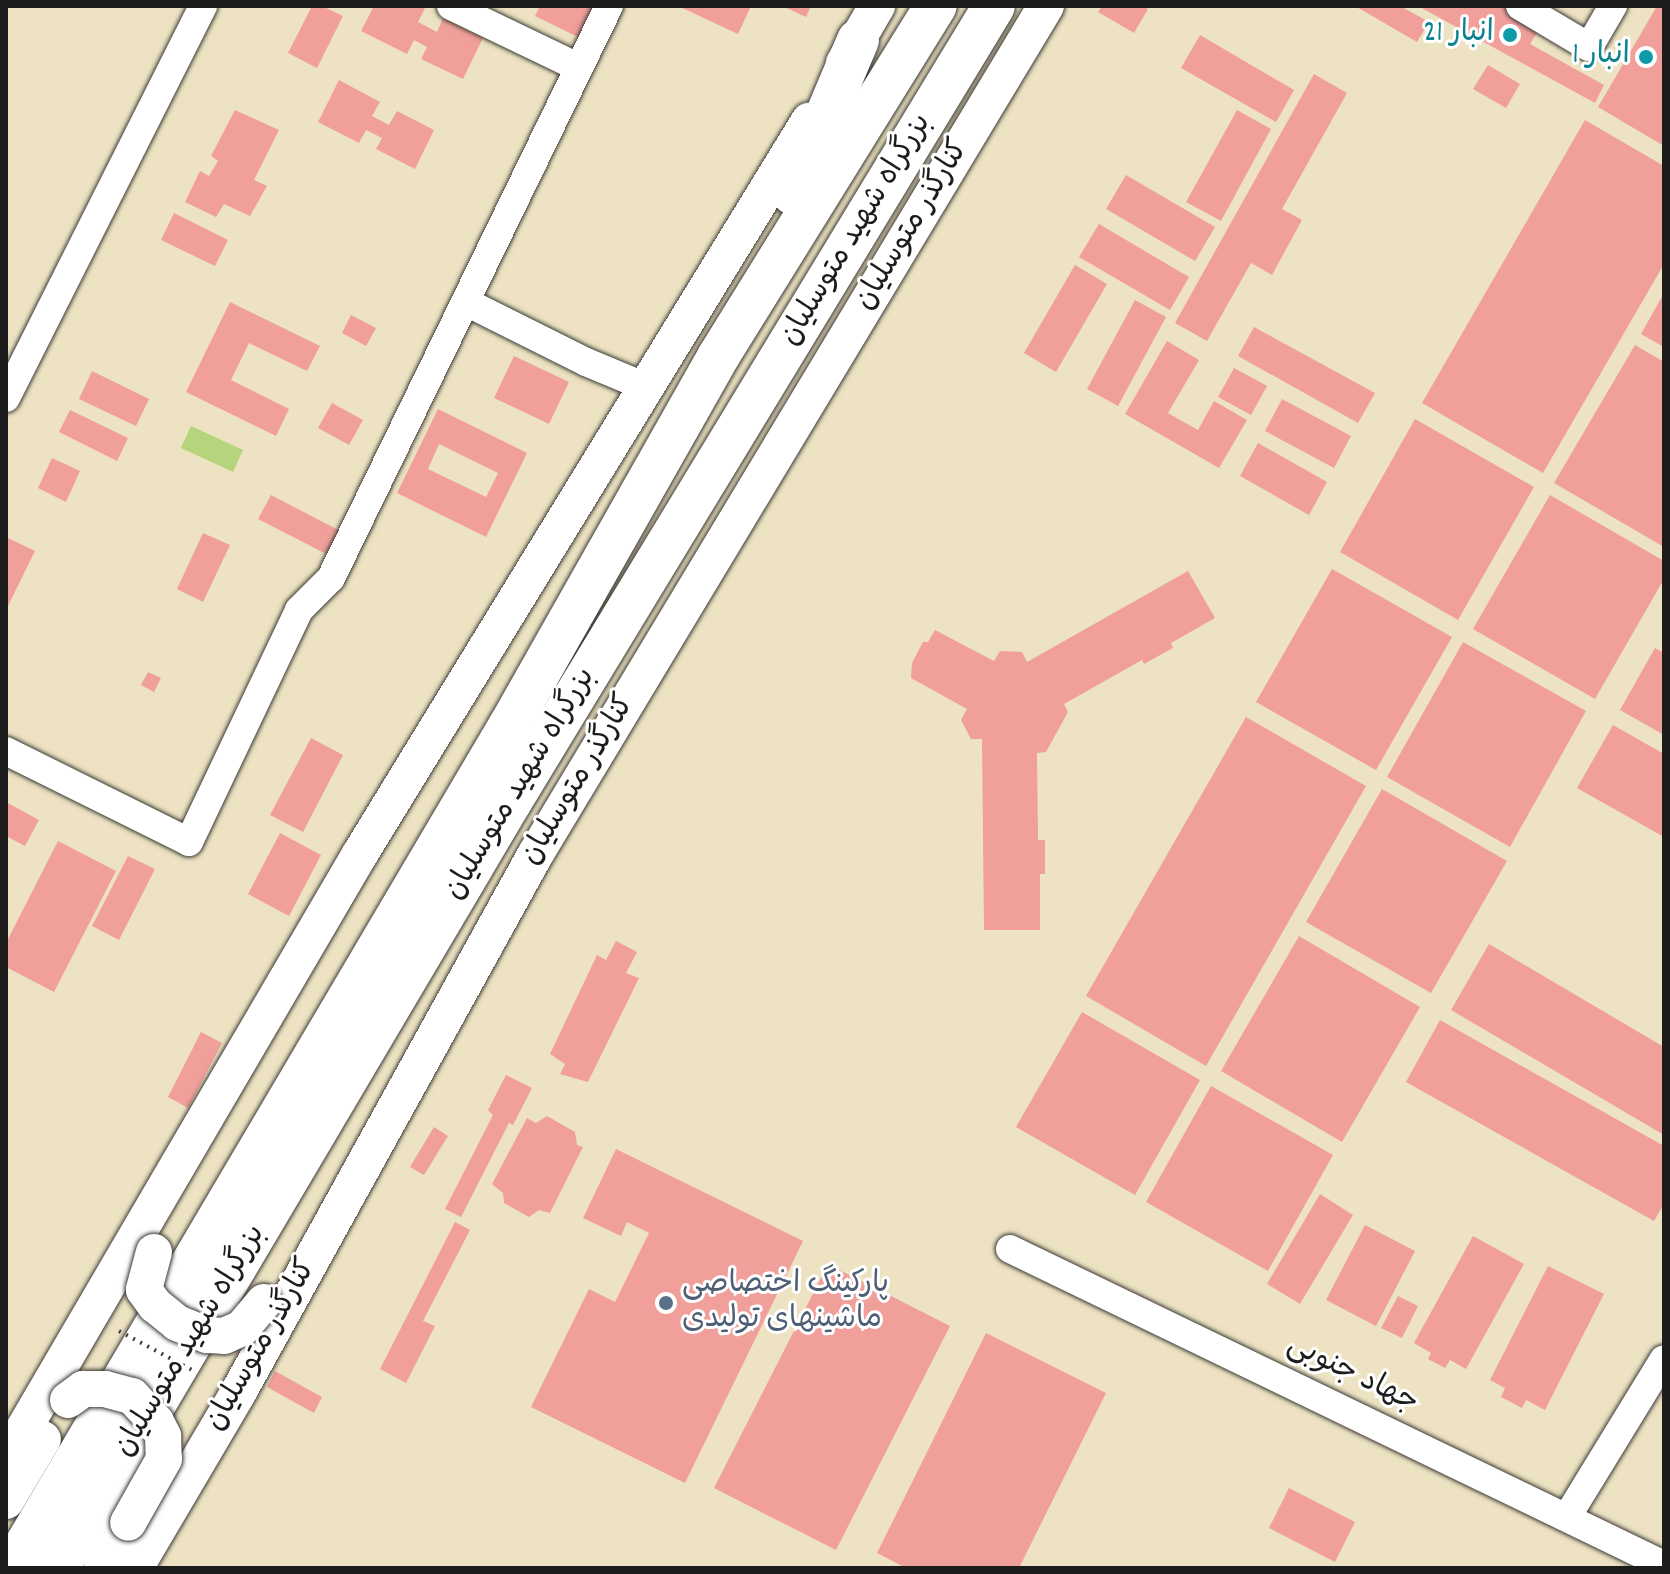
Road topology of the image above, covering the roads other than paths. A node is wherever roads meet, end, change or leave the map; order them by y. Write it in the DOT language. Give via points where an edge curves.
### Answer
graph roads {
  1 [pos="203,6"];
  2 [pos="451,6"];
  3 [pos="609,6"];
  4 [pos="936,6"];
  5 [pos="997,6"];
  6 [pos="1046,6"];
  7 [pos="1520,6"];
  8 [pos="1613,6"];
  9 [pos="868,23"];
  10 [pos="578,67"];
  11 [pos="468,303"];
  12 [pos="718,357"];
  13 [pos="646,387"];
  14 [pos="6,398"];
  15 [pos="539,559"];
  16 [pos="6,751"];
  17 [pos="535,855"];
  18 [pos="1010,1249"];
  19 [pos="1664,1359"];
  20 [pos="6,1459"];
  21 [pos="6,1501"];
  22 [pos="1567,1517"];
  23 [pos="1664,1565"];
  24 [pos="12,1568"];
  25 [pos="58,1568"];
  26 [pos="102,1568"];
  27 [pos="135,1568"];
  1 -- 14 [label="street"];
  2 -- 10 [label="street"];
  3 -- 10 [label="street"];
  4 -- 12 [label="highway, بزرگراه شهید متوسلیان"];
  5 -- 25 [label="highway, بزرگراه شهید متوسلیان" via="502,817"];
  6 -- 17 [label="main road, کنارگذر متوسلیان"];
  7 -- 8 [label="street" via="1589,47"];
  9 -- 12 [label="highway"];
  9 -- 13 [label="main road"];
  10 -- 11 [label="street"];
  11 -- 13 [label="street"];
  11 -- 16 [label="street" via="331,578 299,610 189,842"];
  12 -- 24 [label="highway, بزرگراه شهید متوسلیان" via="511,723"];
  13 -- 15 [label="main road"];
  15 -- 17 [label="main road, bridge" via="494,665 154,1252 144,1290 177,1323 224,1336 242,1328 264,1302 443,998"];
  15 -- 20 [label="main road"];
  17 -- 27 [label="main road, کنارگذر متوسلیان" via="238,1393"];
  18 -- 22 [label="street, جهاد جنوبی"];
  19 -- 22 [label="street"];
  21 -- 26 [label="main road, bridge" via="68,1400 83,1389 132,1396 156,1422 164,1459"];
  22 -- 23 [label="street, جهاد جنوبی"];
}
